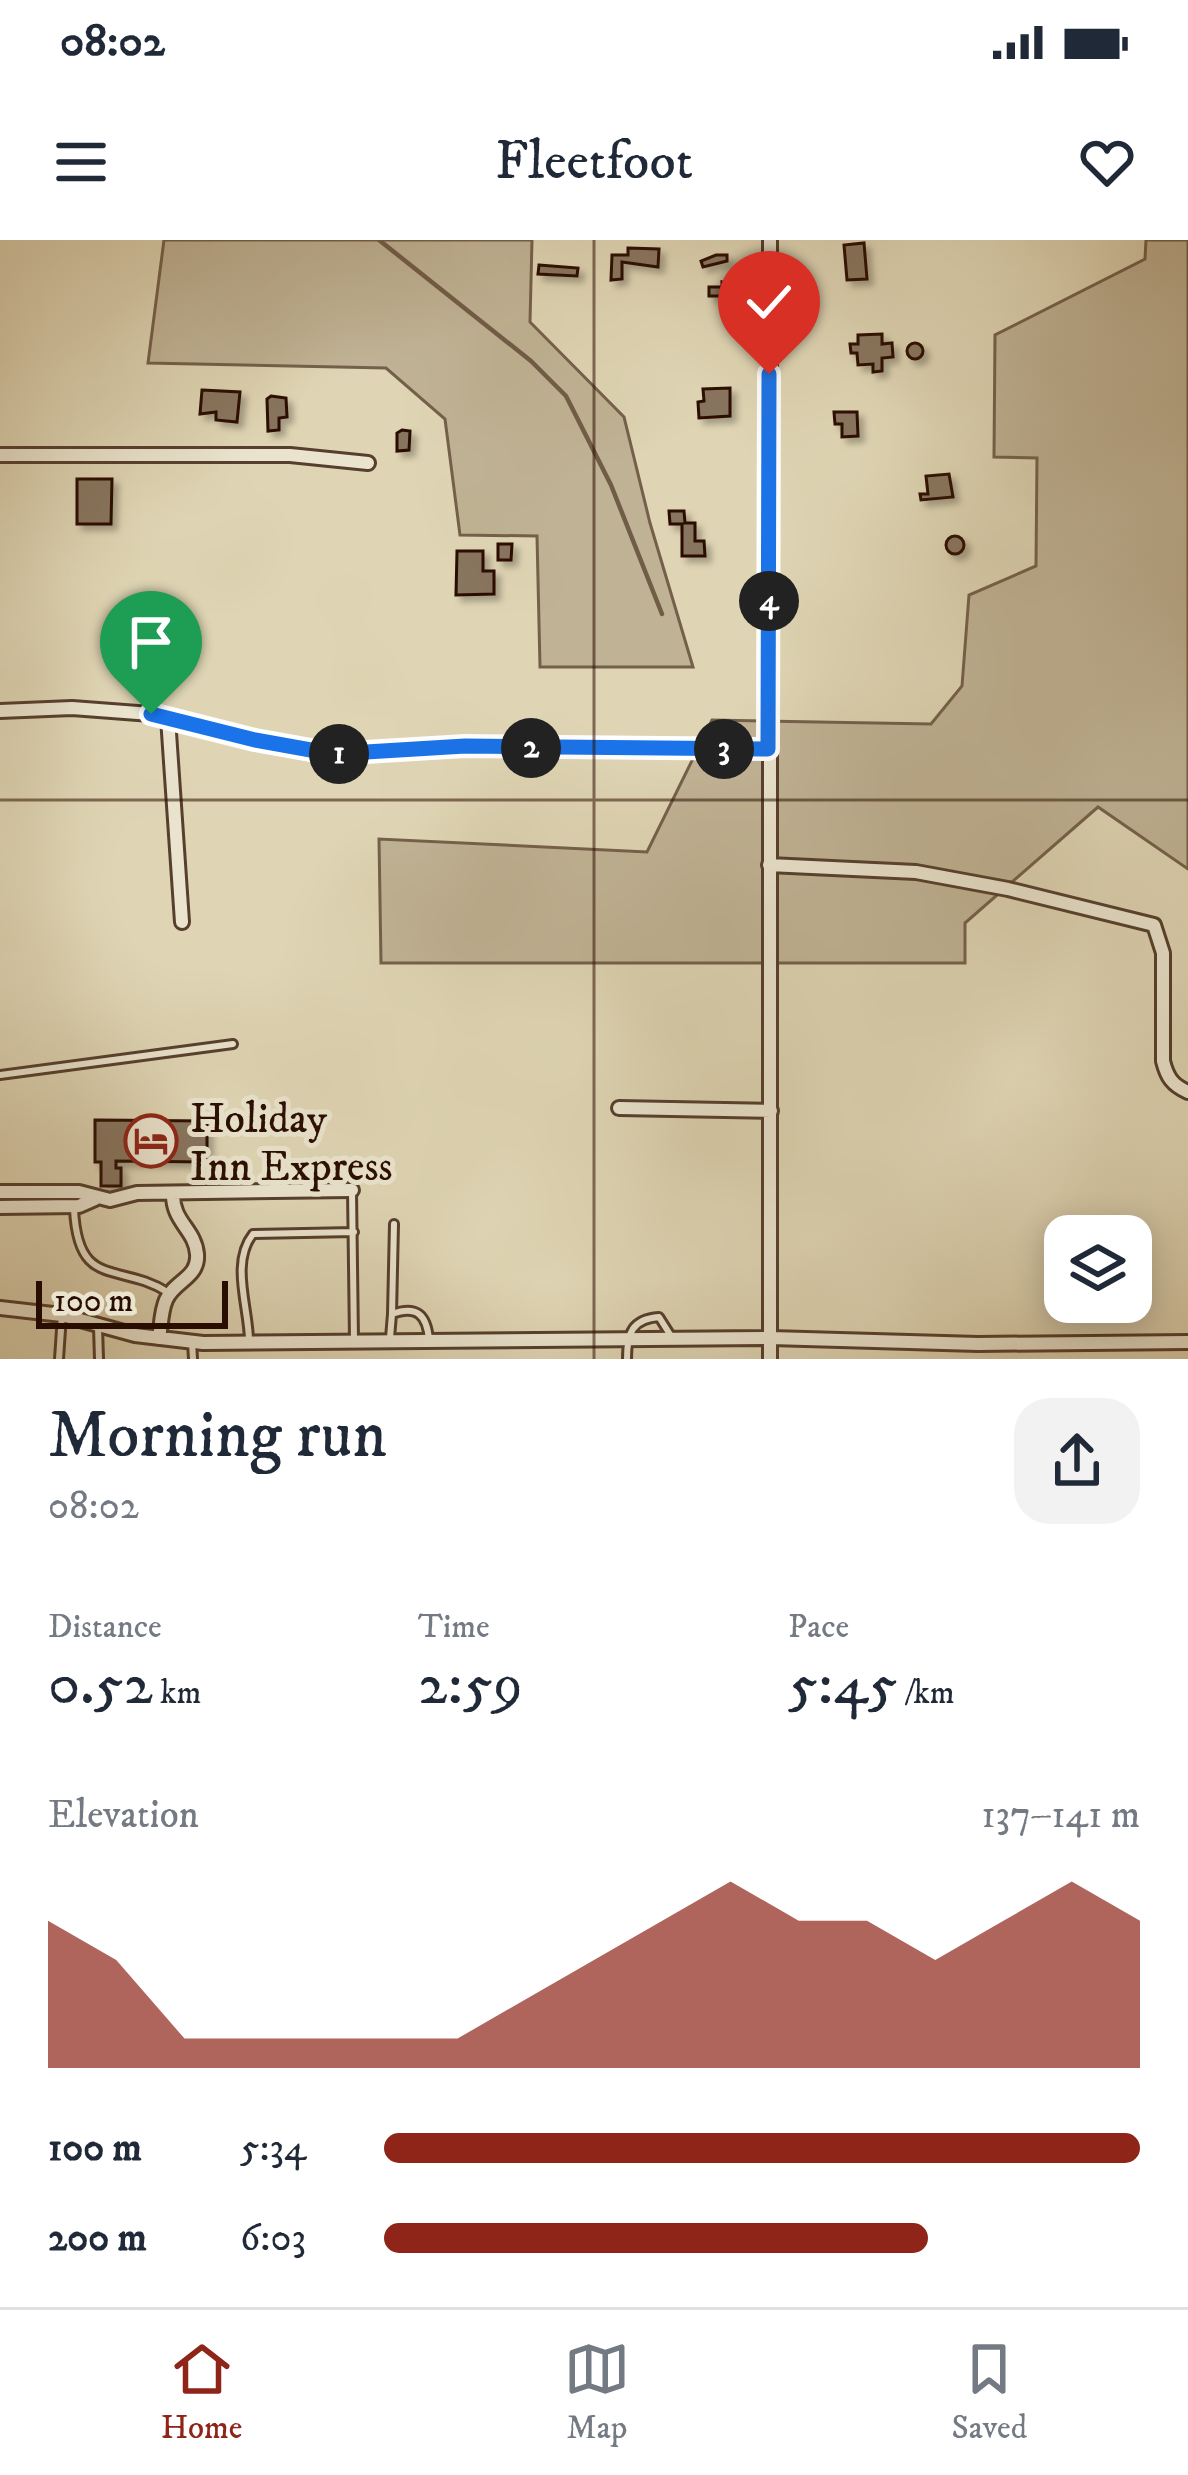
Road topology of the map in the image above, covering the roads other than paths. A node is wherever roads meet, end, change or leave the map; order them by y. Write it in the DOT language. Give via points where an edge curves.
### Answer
graph roads {
  1 [pos="770,240"];
  2 [pos="0,455"];
  3 [pos="368,463"];
  4 [pos="0,711"];
  5 [pos="168,718"];
  6 [pos="768,749"];
  7 [pos="769,865"];
  8 [pos="182,922"];
  9 [pos="233,1044"];
  10 [pos="0,1075"];
  11 [pos="1182,1089"];
  12 [pos="619,1108"];
  13 [pos="771,1111"];
  14 [pos="352,1190"];
  15 [pos="0,1192"];
  16 [pos="173,1192"];
  17 [pos="96,1198"];
  18 [pos="74,1206"];
  19 [pos="0,1207"];
  20 [pos="394,1224"];
  21 [pos="354,1232"];
  22 [pos="170,1294"];
  23 [pos="0,1308"];
  24 [pos="392,1314"];
  25 [pos="62,1315"];
  26 [pos="98,1325"];
  27 [pos="771,1337"];
  28 [pos="159,1338"];
  29 [pos="672,1340"];
  30 [pos="627,1341"];
  31 [pos="192,1342"];
  32 [pos="502,1342"];
  33 [pos="1188,1342"];
  34 [pos="388,1343"];
  35 [pos="429,1343"];
  36 [pos="249,1344"];
  37 [pos="354,1344"];
  38 [pos="59,1359"];
  39 [pos="99,1359"];
  40 [pos="193,1359"];
  41 [pos="385,1359"];
  42 [pos="502,1359"];
  43 [pos="627,1359"];
  44 [pos="770,1359"];
  1 -- 6 [label="street"];
  2 -- 3 [label="street" via="276,454"];
  4 -- 5 [label="street" via="99,709"];
  5 -- 6 [label="street" via="333,754 465,746"];
  5 -- 8 [label="street"];
  6 -- 7 [label="street"];
  7 -- 11 [label="street" via="916,872 1154,925 1163,953 1162,1061"];
  7 -- 13 [label="street"];
  9 -- 10 [label="lane"];
  12 -- 13 [label="street"];
  13 -- 27 [label="street"];
  14 -- 16 [label="street"];
  14 -- 21 [label="lane"];
  15 -- 17 [label="street"];
  16 -- 17 [label="street"];
  16 -- 22 [label="street" via="174,1212 197,1254 195,1268"];
  17 -- 18 [label="street"];
  18 -- 19 [label="street"];
  18 -- 22 [label="lane" via="76,1240 94,1266"];
  20 -- 24 [label="lane"];
  21 -- 36 [label="lane" via="253,1234 242,1259"];
  21 -- 37 [label="lane"];
  22 -- 28 [label="street"];
  23 -- 25 [label="street"];
  24 -- 34 [label="lane"];
  24 -- 35 [label="lane" via="416,1311 428,1322"];
  25 -- 26 [label="street"];
  25 -- 38 [label="lane"];
  26 -- 28 [label="street"];
  26 -- 39 [label="lane"];
  27 -- 29 [label="street"];
  27 -- 33 [label="street"];
  27 -- 44 [label="street"];
  28 -- 31 [label="street"];
  29 -- 30 [label="street"];
  29 -- 30 [label="lane" via="659,1317 634,1324"];
  30 -- 32 [label="street"];
  30 -- 43 [label="lane"];
  31 -- 36 [label="street"];
  31 -- 40 [label="lane"];
  32 -- 35 [label="street"];
  32 -- 42 [label="street"];
  34 -- 35 [label="street"];
  34 -- 37 [label="street"];
  34 -- 41 [label="street"];
  36 -- 37 [label="street"];
}
